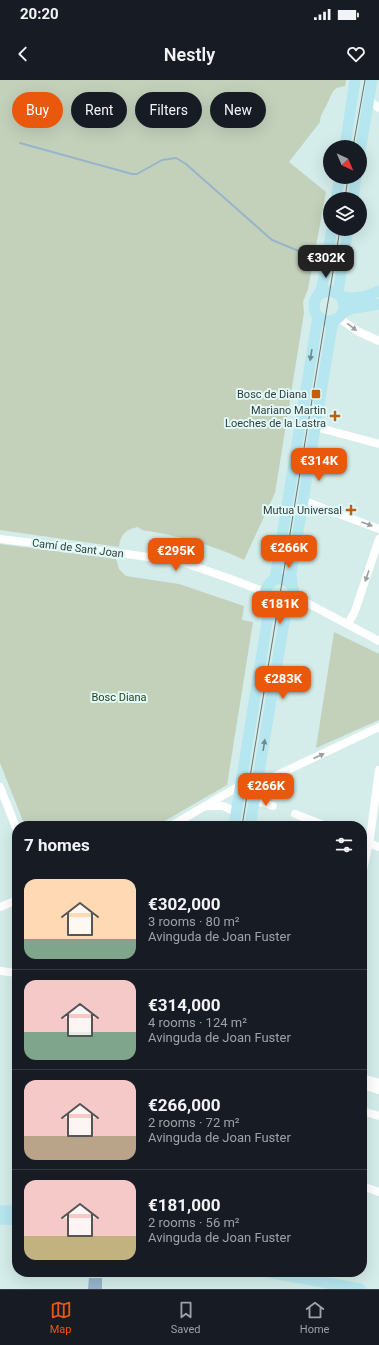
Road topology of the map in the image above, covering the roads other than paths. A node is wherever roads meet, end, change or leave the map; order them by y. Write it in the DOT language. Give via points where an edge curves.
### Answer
graph roads {
  1 [pos="355,80"];
  2 [pos="372,80"];
  3 [pos="368,100"];
  4 [pos="379,108"];
  5 [pos="346,140"];
  6 [pos="362,140"];
  7 [pos="331,236"];
  8 [pos="347,236"];
  9 [pos="379,291"];
  10 [pos="319,294"];
  11 [pos="340,295"];
  12 [pos="379,304"];
  13 [pos="318,316"];
  14 [pos="338,317"];
  15 [pos="379,341"];
  16 [pos="316,427"];
  17 [pos="379,444"];
  18 [pos="304,501"];
  19 [pos="379,529"];
  20 [pos="2,538"];
  21 [pos="379,539"];
  22 [pos="275,579"];
  23 [pos="293,591"];
  24 [pos="266,592"];
  25 [pos="289,608"];
  26 [pos="269,610"];
  27 [pos="348,624"];
  28 [pos="379,641"];
  29 [pos="379,727"];
  30 [pos="379,770"];
  31 [pos="258,784"];
  32 [pos="241,785"];
  33 [pos="1,793"];
  34 [pos="255,800"];
  35 [pos="273,806"];
  36 [pos="206,807"];
  37 [pos="236,812"];
  38 [pos="295,814"];
  39 [pos="13,821"];
  40 [pos="180,821"];
  41 [pos="235,821"];
  42 [pos="251,821"];
  43 [pos="313,821"];
  44 [pos="367,831"];
  45 [pos="367,842"];
  46 [pos="379,847"];
  47 [pos="12,902"];
  48 [pos="0,907"];
  49 [pos="0,971"];
  50 [pos="12,972"];
  51 [pos="367,1079"];
  52 [pos="379,1083"];
  53 [pos="367,1086"];
  54 [pos="379,1090"];
  55 [pos="367,1112"];
  56 [pos="379,1116"];
  57 [pos="367,1188"];
  58 [pos="379,1192"];
  59 [pos="0,1211"];
  60 [pos="12,1211"];
  61 [pos="0,1219"];
  62 [pos="12,1220"];
  63 [pos="289,1277"];
  64 [pos="319,1285"];
  65 [pos="360,1289"];
  1 -- 5 [label="main road"];
  2 -- 3 [label="main road"];
  3 -- 4 [label="street"];
  3 -- 6 [label="main road"];
  7 -- 10 [label="main road"];
  8 -- 11 [label="main road"];
  9 -- 11 [label="main road" via="355,298"];
  10 -- 11 [label="main road" via="330,290"];
  10 -- 13 [label="main road" via="314,304"];
  11 -- 14 [label="main road" via="344,305"];
  12 -- 14 [label="main road" via="350,309"];
  13 -- 14 [label="main road" via="325,321"];
  13 -- 22 [label="main road, one-way"];
  14 -- 15 [label="street, one-way" via="357,331"];
  14 -- 16 [label="main road"];
  16 -- 17 [label="street"];
  16 -- 18 [label="main road"];
  18 -- 19 [label="street, one-way"];
  18 -- 23 [label="main road" via="291,574"];
  20 -- 24 [label="street, Camí de Sant Joan" via="182,562"];
  21 -- 27 [label="street, one-way" via="355,611"];
  22 -- 23 [label="main road" via="283,579"];
  22 -- 24 [label="main road" via="270,582"];
  23 -- 25 [label="main road"];
  23 -- 27 [label="street"];
  24 -- 26 [label="main road" via="265,604"];
  25 -- 26 [label="main road" via="282,613"];
  31 -- 25 [label="main road, one-way" via="285,616"];
  26 -- 32 [label="main road"];
  27 -- 28 [label="street"];
  31 -- 29 [label="street, one-way"];
  30 -- 44 [label="street"];
  31 -- 34 [label="main road"];
  32 -- 36 [label="street"];
  32 -- 37 [label="main road"];
  33 -- 39 [label="street"];
  34 -- 35 [label="street"];
  34 -- 42 [label="main road"];
  36 -- 37 [label="street" via="223,806"];
  36 -- 40 [label="street"];
  37 -- 41 [label="main road"];
  38 -- 43 [label="street"];
  45 -- 46 [label="street"];
  47 -- 48 [label="street"];
  49 -- 50 [label="street"];
  51 -- 52 [label="street"];
  53 -- 54 [label="street"];
  55 -- 56 [label="street"];
  57 -- 58 [label="street"];
  59 -- 60 [label="main road"];
  61 -- 62 [label="main road"];
  63 -- 64 [label="main road"];
  64 -- 65 [label="main road"];
}
